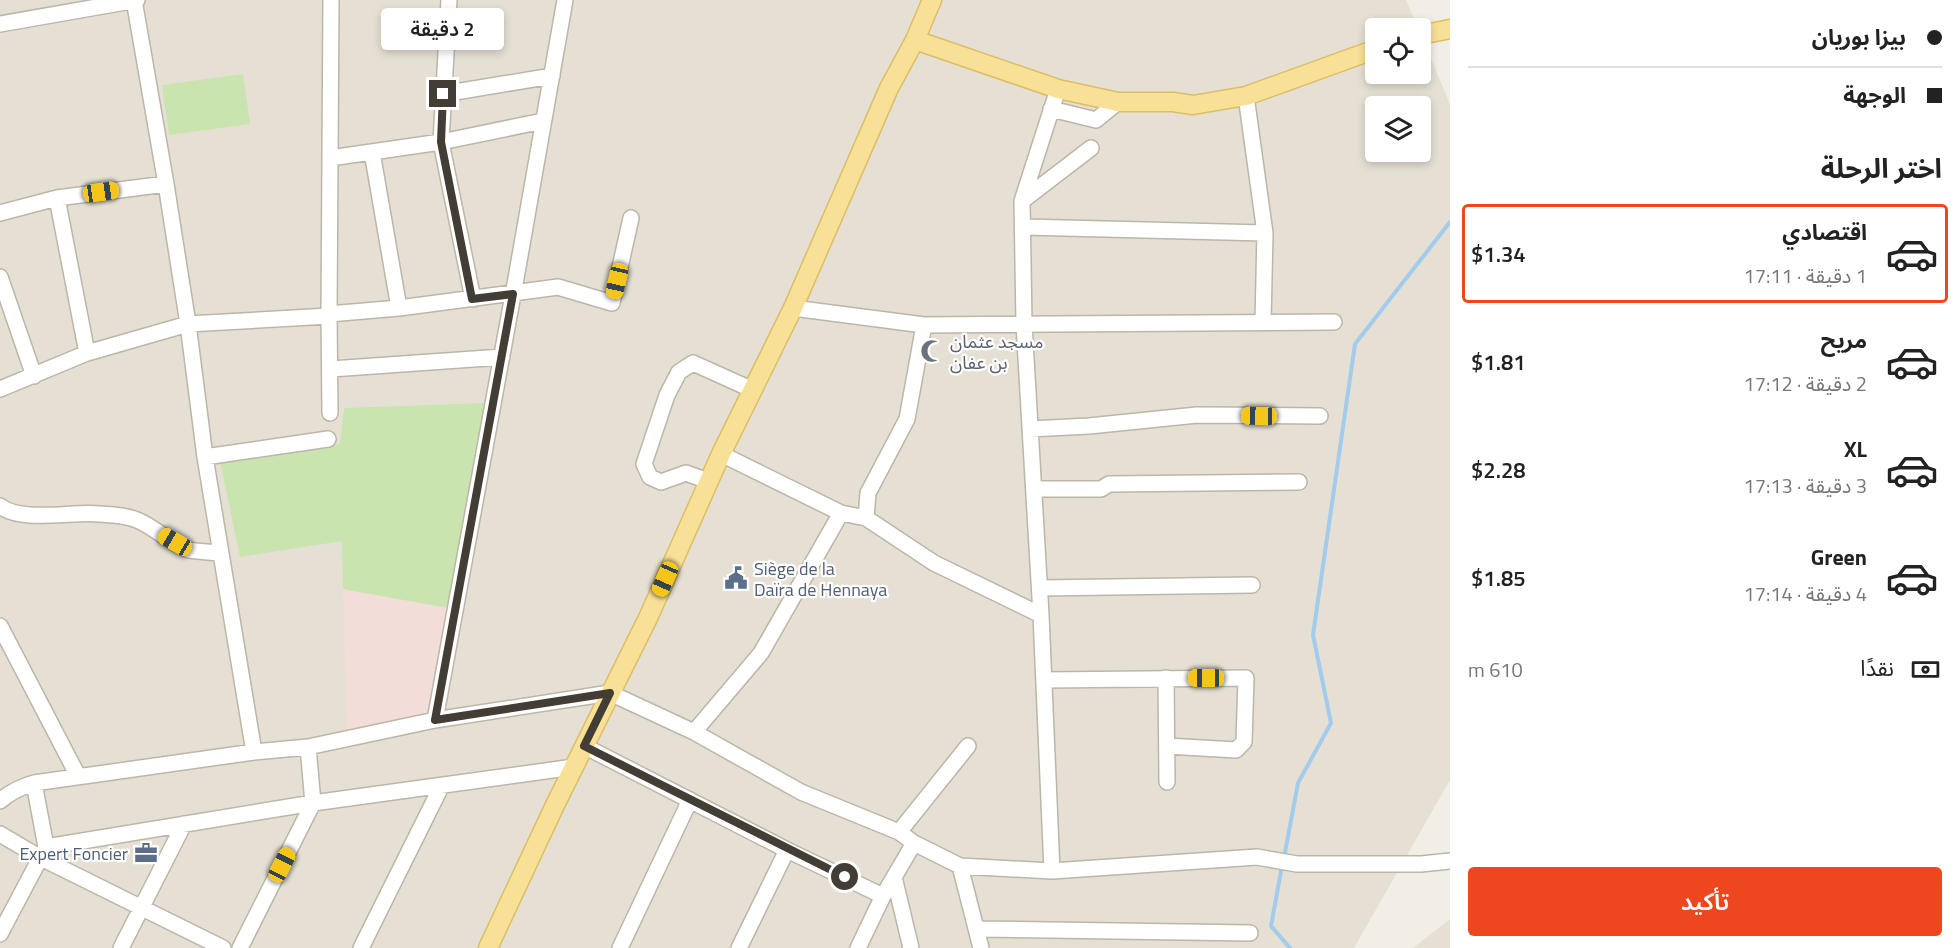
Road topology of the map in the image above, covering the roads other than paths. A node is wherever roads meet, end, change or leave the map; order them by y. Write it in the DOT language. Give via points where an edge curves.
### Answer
graph roads {
  1 [pos="135,0"];
  2 [pos="331,0"];
  3 [pos="449,0"];
  4 [pos="565,0"];
  5 [pos="932,0"];
  6 [pos="0,24"];
  7 [pos="1449,31"];
  8 [pos="1431,33"];
  9 [pos="915,40"];
  10 [pos="1365,53"];
  11 [pos="552,76"];
  12 [pos="1058,88"];
  13 [pos="443,94"];
  14 [pos="1246,96"];
  15 [pos="1118,102"];
  16 [pos="1051,109"];
  17 [pos="543,121"];
  18 [pos="441,142"];
  19 [pos="1091,148"];
  20 [pos="372,153"];
  21 [pos="330,158"];
  22 [pos="166,184"];
  23 [pos="57,198"];
  24 [pos="1023,201"];
  25 [pos="0,213"];
  26 [pos="631,218"];
  27 [pos="1024,227"];
  28 [pos="1265,233"];
  29 [pos="0,277"];
  30 [pos="513,294"];
  31 [pos="3,295"];
  32 [pos="472,299"];
  33 [pos="399,308"];
  34 [pos="793,308"];
  35 [pos="329,315"];
  36 [pos="1263,322"];
  37 [pos="1334,322"];
  38 [pos="188,324"];
  39 [pos="1023,324"];
  40 [pos="924,325"];
  41 [pos="87,353"];
  42 [pos="502,357"];
  43 [pos="330,369"];
  44 [pos="34,376"];
  45 [pos="0,389"];
  46 [pos="753,390"];
  47 [pos="330,413"];
  48 [pos="1320,416"];
  49 [pos="1030,429"];
  50 [pos="328,439"];
  51 [pos="721,454"];
  52 [pos="206,457"];
  53 [pos="708,481"];
  54 [pos="1299,482"];
  55 [pos="1034,489"];
  56 [pos="0,506"];
  57 [pos="841,513"];
  58 [pos="866,518"];
  59 [pos="221,553"];
  60 [pos="1252,585"];
  61 [pos="1040,588"];
  62 [pos="1041,615"];
  63 [pos="2,634"];
  64 [pos="1166,678"];
  65 [pos="1044,680"];
  66 [pos="610,693"];
  67 [pos="435,720"];
  68 [pos="694,732"];
  69 [pos="584,746"];
  70 [pos="968,746"];
  71 [pos="1167,746"];
  72 [pos="308,747"];
  73 [pos="254,752"];
  74 [pos="574,767"];
  75 [pos="78,776"];
  76 [pos="1167,782"];
  77 [pos="34,783"];
  78 [pos="442,785"];
  79 [pos="690,800"];
  80 [pos="0,801"];
  81 [pos="313,803"];
  82 [pos="184,824"];
  83 [pos="899,832"];
  84 [pos="0,834"];
  85 [pos="914,843"];
  86 [pos="787,850"];
  87 [pos="43,852"];
  88 [pos="1450,861"];
  89 [pos="960,866"];
  90 [pos="1052,871"];
  91 [pos="894,877"];
  92 [pos="883,896"];
  93 [pos="141,908"];
  94 [pos="977,929"];
  95 [pos="1250,933"];
  96 [pos="0,934"];
  97 [pos="121,948"];
  98 [pos="224,948"];
  99 [pos="240,948"];
  100 [pos="362,948"];
  101 [pos="488,948"];
  102 [pos="620,948"];
  103 [pos="739,948"];
  104 [pos="858,948"];
  105 [pos="911,948"];
  106 [pos="981,948"];
  1 -- 6 [label="street"];
  1 -- 22 [label="street"];
  2 -- 21 [label="street"];
  3 -- 13 [label="street"];
  4 -- 11 [label="street"];
  5 -- 9 [label="main road"];
  7 -- 8 [label="main road"];
  9 -- 12 [label="main road"];
  9 -- 34 [label="main road" via="889,88"];
  10 -- 14 [label="main road"];
  11 -- 13 [label="street"];
  11 -- 17 [label="street"];
  12 -- 15 [label="main road"];
  12 -- 16 [label="street"];
  13 -- 18 [label="street"];
  14 -- 15 [label="main road" via="1193,105"];
  14 -- 28 [label="street"];
  15 -- 16 [label="street" via="1096,120"];
  16 -- 24 [label="street"];
  17 -- 18 [label="street"];
  17 -- 30 [label="street"];
  18 -- 20 [label="street"];
  18 -- 32 [label="street"];
  19 -- 24 [label="street"];
  20 -- 21 [label="street"];
  20 -- 33 [label="street"];
  21 -- 35 [label="street"];
  22 -- 23 [label="street"];
  22 -- 38 [label="street"];
  23 -- 25 [label="street"];
  23 -- 41 [label="street"];
  24 -- 27 [label="street"];
  26 -- 30 [label="street" via="612,303 558,287"];
  27 -- 28 [label="street"];
  27 -- 39 [label="street"];
  28 -- 36 [label="street"];
  29 -- 31 [label="street"];
  30 -- 32 [label="street"];
  30 -- 42 [label="street"];
  31 -- 44 [label="street"];
  32 -- 33 [label="street"];
  33 -- 35 [label="street"];
  34 -- 40 [label="street"];
  34 -- 46 [label="main road"];
  35 -- 38 [label="street"];
  35 -- 43 [label="street"];
  36 -- 37 [label="street"];
  36 -- 39 [label="street"];
  38 -- 41 [label="street"];
  38 -- 52 [label="street"];
  39 -- 40 [label="street"];
  39 -- 49 [label="street"];
  40 -- 58 [label="street" via="907,419 868,493"];
  41 -- 44 [label="street"];
  42 -- 43 [label="street"];
  42 -- 67 [label="street"];
  43 -- 47 [label="street"];
  44 -- 45 [label="street"];
  46 -- 51 [label="main road"];
  46 -- 53 [label="street" via="693,363 679,372 667,395 644,464 650,477 661,482 686,473"];
  48 -- 49 [label="street" via="1197,415"];
  49 -- 55 [label="street"];
  50 -- 52 [label="street"];
  51 -- 53 [label="main road"];
  51 -- 57 [label="street"];
  52 -- 59 [label="street"];
  53 -- 66 [label="main road" via="648,618"];
  54 -- 55 [label="street" via="1109,484 1101,489"];
  55 -- 61 [label="street"];
  56 -- 59 [label="street" via="26,514 100,514 135,519 188,549"];
  57 -- 58 [label="street"];
  57 -- 68 [label="street" via="761,652"];
  58 -- 62 [label="street" via="934,563"];
  59 -- 73 [label="street"];
  60 -- 61 [label="street"];
  61 -- 62 [label="street"];
  62 -- 65 [label="street"];
  63 -- 75 [label="street"];
  64 -- 65 [label="street"];
  64 -- 71 [label="street"];
  64 -- 71 [label="street" via="1246,678 1244,742 1236,750"];
  65 -- 90 [label="street"];
  66 -- 67 [label="street"];
  66 -- 68 [label="street"];
  66 -- 69 [label="main road"];
  67 -- 72 [label="street"];
  68 -- 83 [label="street" via="801,792"];
  69 -- 74 [label="main road"];
  69 -- 79 [label="street"];
  70 -- 83 [label="street"];
  71 -- 76 [label="street"];
  72 -- 73 [label="street"];
  72 -- 81 [label="street"];
  73 -- 75 [label="street"];
  74 -- 78 [label="street"];
  74 -- 101 [label="main road"];
  75 -- 77 [label="street"];
  77 -- 80 [label="street"];
  77 -- 87 [label="street"];
  78 -- 81 [label="street"];
  78 -- 100 [label="street"];
  79 -- 86 [label="street"];
  79 -- 102 [label="street"];
  81 -- 82 [label="street"];
  81 -- 99 [label="street"];
  82 -- 87 [label="street"];
  82 -- 93 [label="street"];
  83 -- 85 [label="street"];
  84 -- 87 [label="street"];
  85 -- 89 [label="street"];
  85 -- 91 [label="street"];
  86 -- 92 [label="street"];
  86 -- 103 [label="street"];
  87 -- 93 [label="street"];
  87 -- 96 [label="street"];
  88 -- 90 [label="street" via="1297,864 1257,857"];
  89 -- 90 [label="street"];
  89 -- 94 [label="street"];
  91 -- 92 [label="street"];
  91 -- 105 [label="street"];
  92 -- 104 [label="street"];
  93 -- 97 [label="street"];
  93 -- 98 [label="street"];
  94 -- 95 [label="street"];
  94 -- 106 [label="street"];
}
